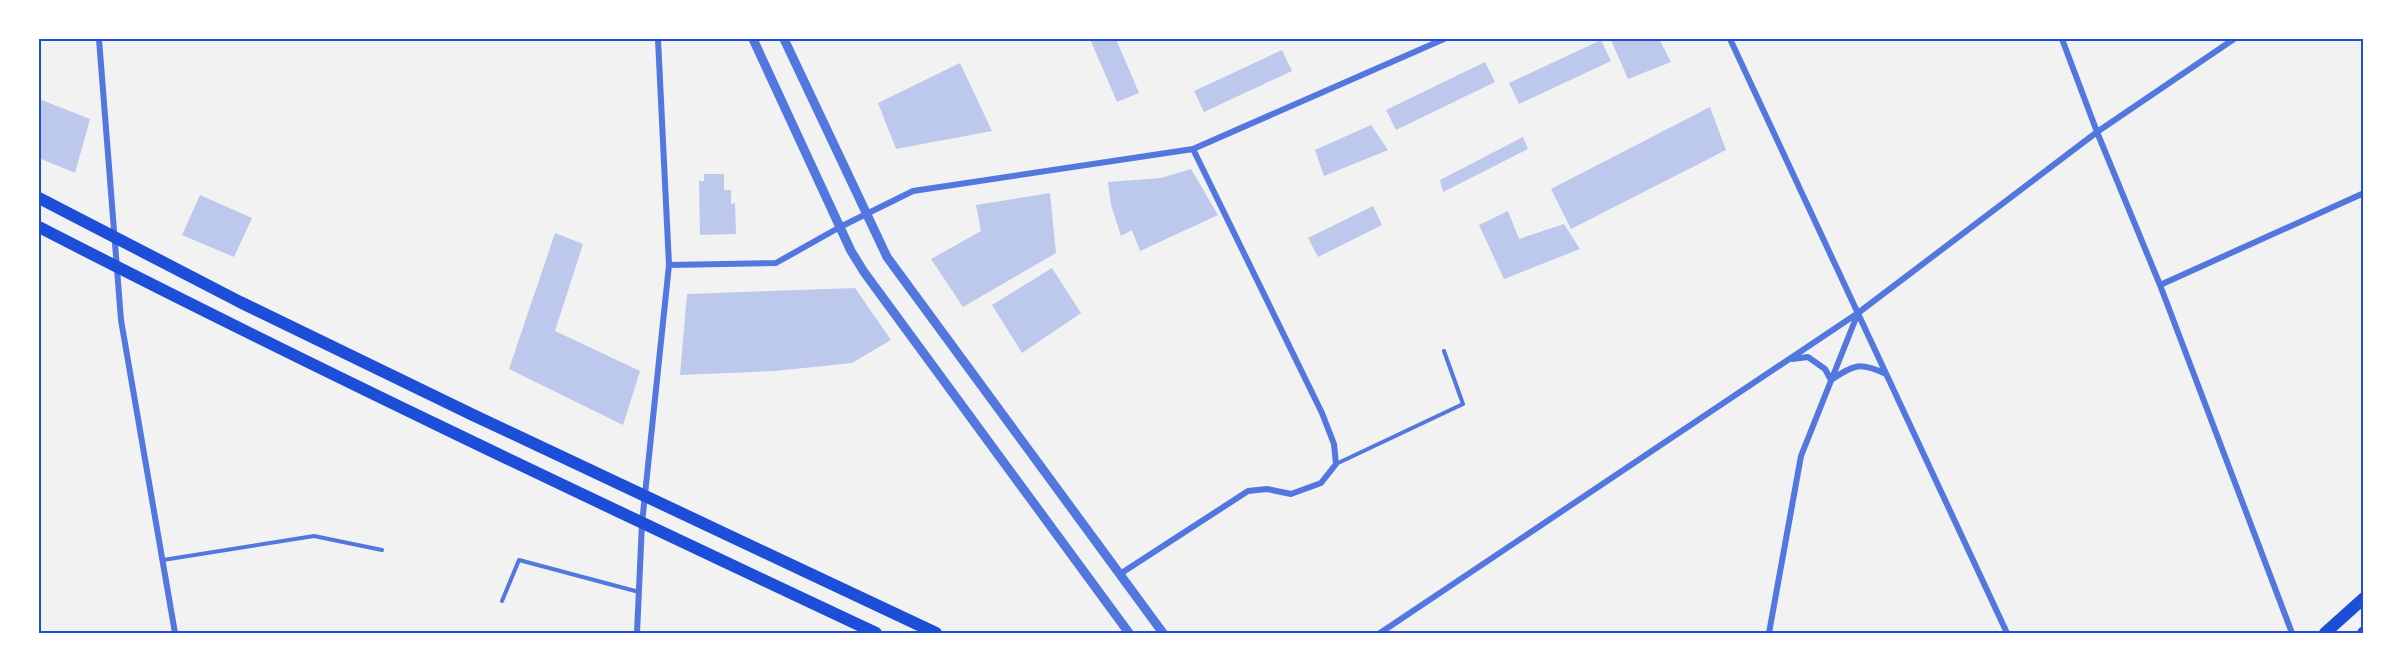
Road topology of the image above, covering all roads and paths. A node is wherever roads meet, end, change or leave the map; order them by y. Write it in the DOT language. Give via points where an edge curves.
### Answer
graph roads {
  1 [pos="99,39"];
  2 [pos="658,39"];
  3 [pos="753,39"];
  4 [pos="784,39"];
  5 [pos="1444,39"];
  6 [pos="1730,39"];
  7 [pos="2062,39"];
  8 [pos="2234,39"];
  9 [pos="2097,132"];
  10 [pos="1193,149"];
  11 [pos="2364,194"];
  12 [pos="39,198"];
  13 [pos="866,216"];
  14 [pos="39,227"];
  15 [pos="840,227"];
  16 [pos="114,237"];
  17 [pos="669,265"];
  18 [pos="116,266"];
  19 [pos="2160,285"];
  20 [pos="1858,312"];
  21 [pos="1444,351"];
  22 [pos="1791,359"];
  23 [pos="1887,374"];
  24 [pos="1831,380"];
  25 [pos="1336,464"];
  26 [pos="645,496"];
  27 [pos="642,523"];
  28 [pos="382,550"];
  29 [pos="162,561"];
  30 [pos="1120,574"];
  31 [pos="639,592"];
  32 [pos="2364,598"];
  33 [pos="502,601"];
  34 [pos="176,633"];
  35 [pos="637,633"];
  36 [pos="876,633"];
  37 [pos="936,633"];
  38 [pos="1129,633"];
  39 [pos="1163,633"];
  40 [pos="1380,633"];
  41 [pos="1769,633"];
  42 [pos="2007,633"];
  43 [pos="2292,633"];
  44 [pos="2325,633"];
  1 -- 16 [label="street"];
  2 -- 17 [label="street"];
  3 -- 15 [label="street"];
  4 -- 13 [label="street"];
  5 -- 10 [label="street"];
  6 -- 20 [label="street"];
  7 -- 9 [label="street"];
  8 -- 9 [label="street"];
  9 -- 19 [label="street"];
  9 -- 20 [label="street"];
  10 -- 13 [label="street" via="913,191"];
  10 -- 25 [label="street" via="1322,413 1334,444"];
  11 -- 19 [label="street"];
  12 -- 16 [label="main road"];
  13 -- 15 [label="street"];
  13 -- 30 [label="street" via="901,278"];
  14 -- 18 [label="main road"];
  15 -- 17 [label="street" via="776,263"];
  15 -- 38 [label="street" via="878,293"];
  16 -- 18 [label="street"];
  16 -- 26 [label="main road" via="240,302"];
  17 -- 26 [label="street"];
  18 -- 27 [label="main road" via="250,335"];
  18 -- 29 [label="street" via="138,428"];
  19 -- 43 [label="street"];
  20 -- 22 [label="street"];
  20 -- 23 [label="street"];
  20 -- 24 [label="street"];
  21 -- 25 [label="lane" via="1463,404"];
  22 -- 24 [label="street" via="1808,357 1825,369"];
  22 -- 40 [label="street"];
  23 -- 24 [label="street" via="1867,365 1850,367"];
  23 -- 42 [label="street"];
  24 -- 41 [label="street" via="1801,456"];
  25 -- 30 [label="street" via="1321,483 1291,494 1266,489 1248,491"];
  26 -- 27 [label="street"];
  26 -- 37 [label="main road"];
  27 -- 31 [label="street"];
  27 -- 36 [label="main road"];
  28 -- 29 [label="lane" via="314,536"];
  29 -- 34 [label="street"];
  30 -- 39 [label="street"];
  31 -- 33 [label="lane" via="519,560"];
  31 -- 35 [label="street"];
  32 -- 44 [label="main road"];
}
